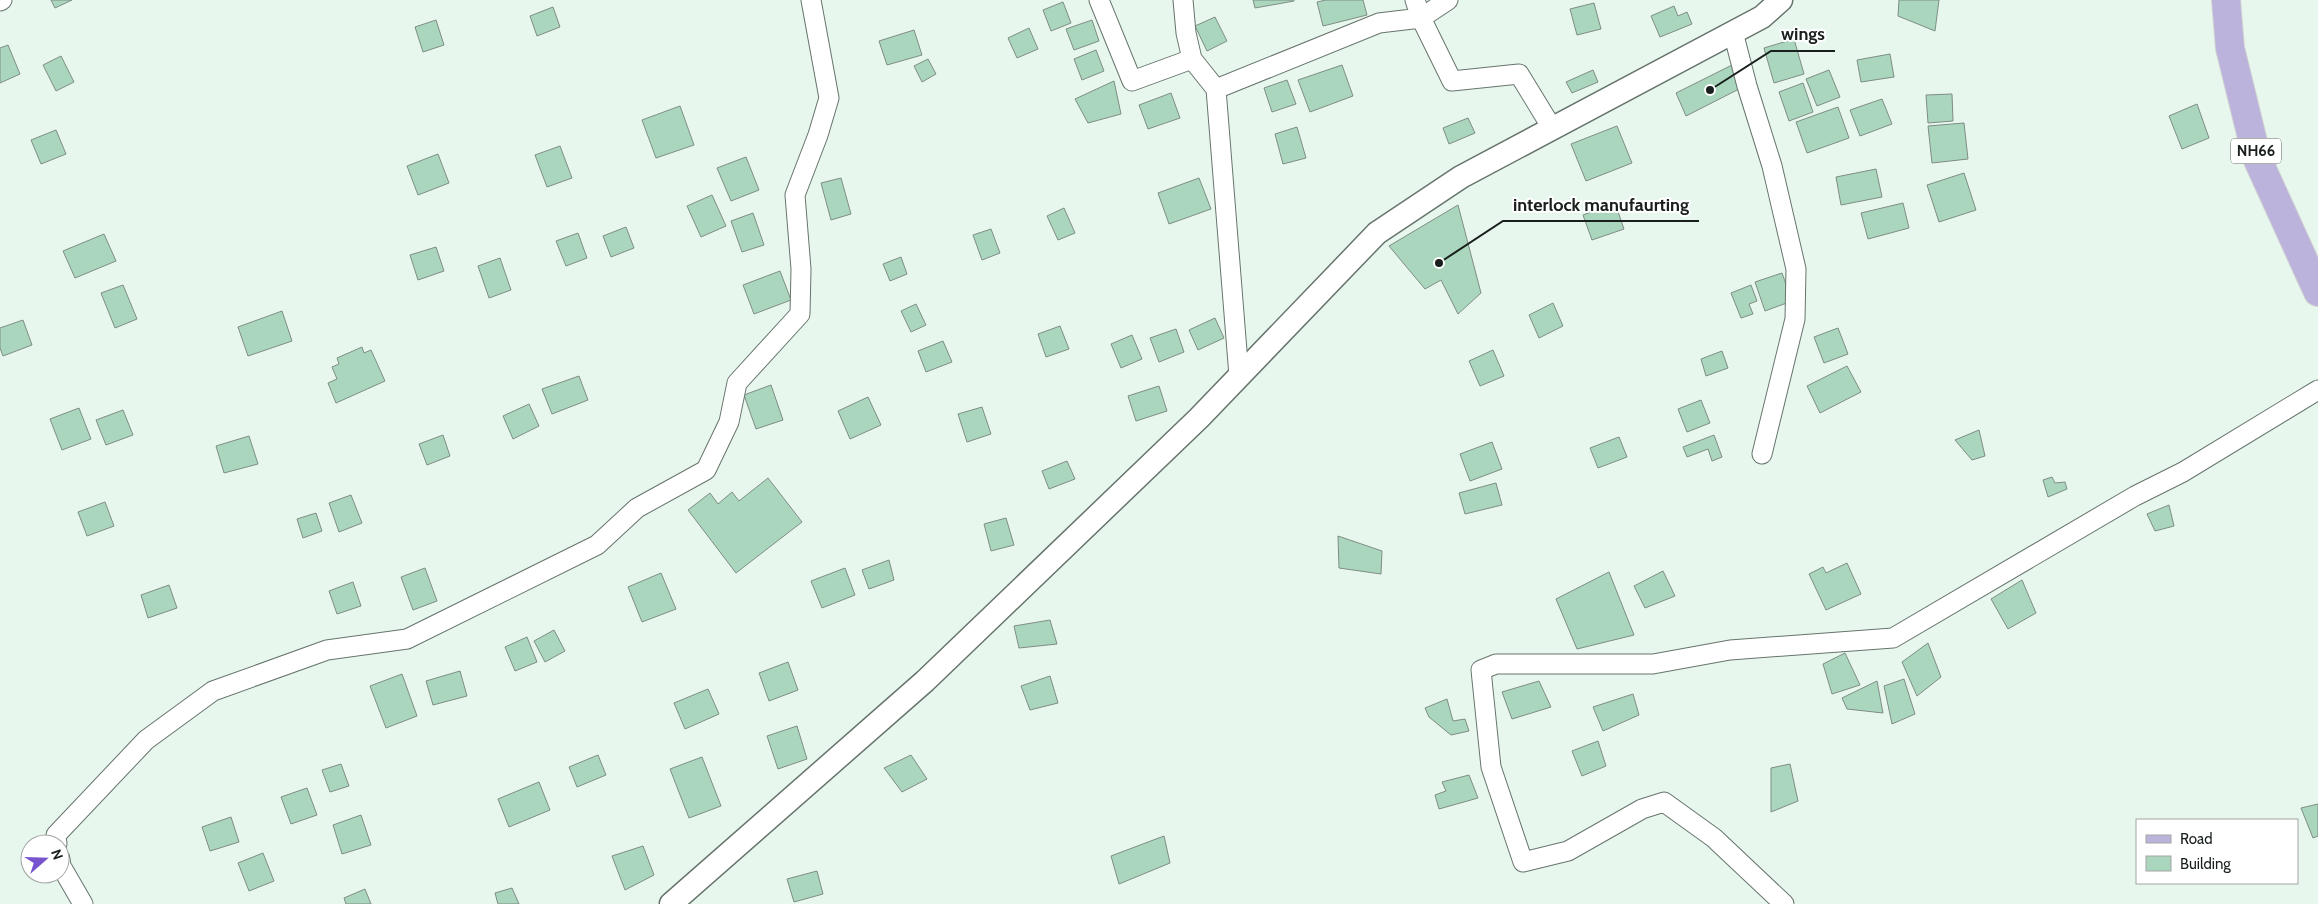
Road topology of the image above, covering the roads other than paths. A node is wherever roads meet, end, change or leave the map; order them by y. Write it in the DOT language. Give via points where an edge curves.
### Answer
graph roads {
  1 [pos="811,0"];
  2 [pos="1099,0"];
  3 [pos="1184,0"];
  4 [pos="1415,0"];
  5 [pos="1448,0"];
  6 [pos="1781,0"];
  7 [pos="2226,0"];
  8 [pos="1421,18"];
  9 [pos="1733,32"];
  10 [pos="1192,59"];
  11 [pos="1216,89"];
  12 [pos="1552,128"];
  13 [pos="2318,292"];
  14 [pos="1239,376"];
  15 [pos="2318,390"];
  16 [pos="1762,454"];
  17 [pos="57,834"];
  18 [pos="70,882"];
  19 [pos="83,904"];
  20 [pos="671,904"];
  21 [pos="1784,904"];
  1 -- 17 [label="street" via="829,98 795,195 801,269 800,314 737,384 729,422 706,470 636,508 597,545 407,639 327,650 213,691 146,740"];
  2 -- 10 [label="street" via="1132,81"];
  3 -- 10 [label="street"];
  4 -- 8 [label="street"];
  5 -- 8 [label="street"];
  6 -- 9 [label="street" via="1762,17"];
  7 -- 13 [label="main road, NH66" via="2230,48 2258,158"];
  8 -- 11 [label="street" via="1379,23"];
  8 -- 12 [label="street" via="1452,81 1519,74"];
  9 -- 12 [label="street"];
  9 -- 16 [label="street" via="1772,166 1796,269 1795,318"];
  10 -- 11 [label="street"];
  11 -- 14 [label="street"];
  12 -- 14 [label="street" via="1460,177 1377,233"];
  14 -- 20 [label="street" via="925,681"];
  15 -- 21 [label="street" via="2184,472 2135,496 1893,638 1730,650 1653,664 1496,664 1481,670 1491,767 1524,862 1568,851 1642,809 1664,802 1714,838"];
  18 -- 19 [label="street"];
}
